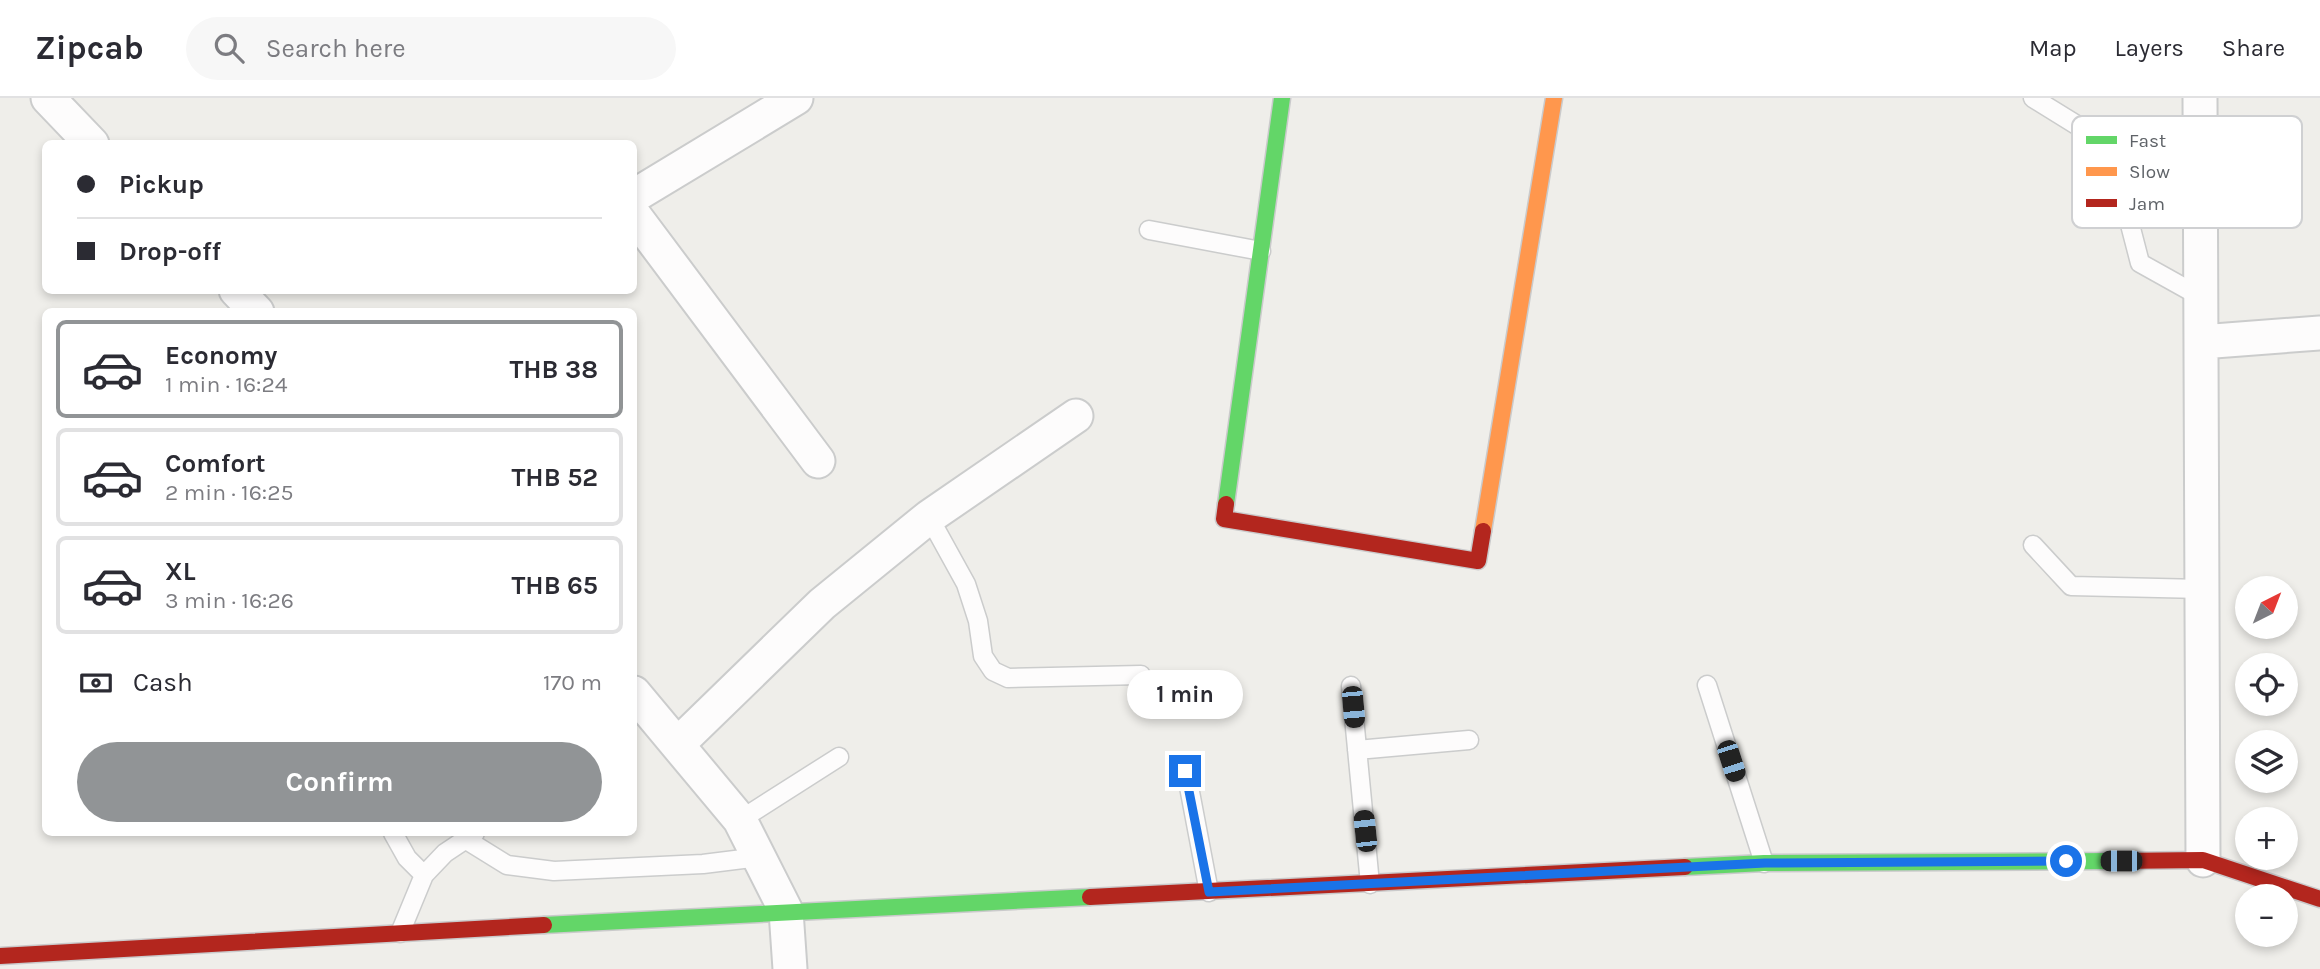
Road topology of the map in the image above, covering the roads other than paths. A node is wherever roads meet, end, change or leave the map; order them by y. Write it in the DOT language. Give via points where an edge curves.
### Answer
graph roads {
  1 [pos="48,98"];
  2 [pos="796,98"];
  3 [pos="1282,98"];
  4 [pos="1554,98"];
  5 [pos="2033,98"];
  6 [pos="2200,98"];
  7 [pos="2200,116"];
  8 [pos="2072,122"];
  9 [pos="88,140"];
  10 [pos="637,195"];
  11 [pos="637,219"];
  12 [pos="2131,228"];
  13 [pos="2201,228"];
  14 [pos="1149,230"];
  15 [pos="1261,251"];
  16 [pos="240,294"];
  17 [pos="2201,297"];
  18 [pos="253,308"];
  19 [pos="2320,333"];
  20 [pos="2201,342"];
  21 [pos="1076,416"];
  22 [pos="818,461"];
  23 [pos="929,517"];
  24 [pos="2033,545"];
  25 [pos="2202,589"];
  26 [pos="1141,675"];
  27 [pos="1707,685"];
  28 [pos="1351,686"];
  29 [pos="637,697"];
  30 [pos="1469,740"];
  31 [pos="677,744"];
  32 [pos="1357,750"];
  33 [pos="839,757"];
  34 [pos="1185,771"];
  35 [pos="740,820"];
  36 [pos="395,836"];
  37 [pos="470,836"];
  38 [pos="759,857"];
  39 [pos="2203,860"];
  40 [pos="1765,863"];
  41 [pos="424,876"];
  42 [pos="1370,884"];
  43 [pos="1209,892"];
  44 [pos="2320,899"];
  45 [pos="786,911"];
  46 [pos="400,933"];
  47 [pos="0,956"];
  48 [pos="790,969"];
  1 -- 9 [label="street"];
  2 -- 10 [label="street"];
  3 -- 15 [label="street"];
  4 -- 15 [label="street" via="1478,561 1224,519"];
  5 -- 8 [label="lane"];
  6 -- 7 [label="street"];
  11 -- 22 [label="street"];
  12 -- 17 [label="lane" via="2140,263"];
  13 -- 17 [label="street"];
  14 -- 15 [label="lane"];
  16 -- 18 [label="street"];
  17 -- 20 [label="street"];
  19 -- 20 [label="street"];
  20 -- 25 [label="street"];
  21 -- 23 [label="street"];
  23 -- 26 [label="lane" via="966,584 983,656 993,671 1008,678"];
  23 -- 31 [label="street" via="822,604"];
  24 -- 25 [label="lane" via="2071,586"];
  25 -- 39 [label="street"];
  27 -- 40 [label="lane"];
  28 -- 32 [label="lane"];
  29 -- 31 [label="street"];
  30 -- 32 [label="lane"];
  31 -- 35 [label="street"];
  32 -- 42 [label="lane"];
  33 -- 35 [label="lane"];
  34 -- 43 [label="lane"];
  35 -- 38 [label="street"];
  36 -- 41 [label="lane"];
  37 -- 38 [label="lane" via="506,865 554,871"];
  37 -- 41 [label="lane" via="445,853"];
  38 -- 45 [label="street"];
  39 -- 40 [label="street"];
  39 -- 44 [label="street"];
  40 -- 42 [label="street"];
  41 -- 46 [label="lane"];
  42 -- 43 [label="street"];
  43 -- 45 [label="street"];
  45 -- 46 [label="street"];
  45 -- 48 [label="street"];
  46 -- 47 [label="street"];
}
